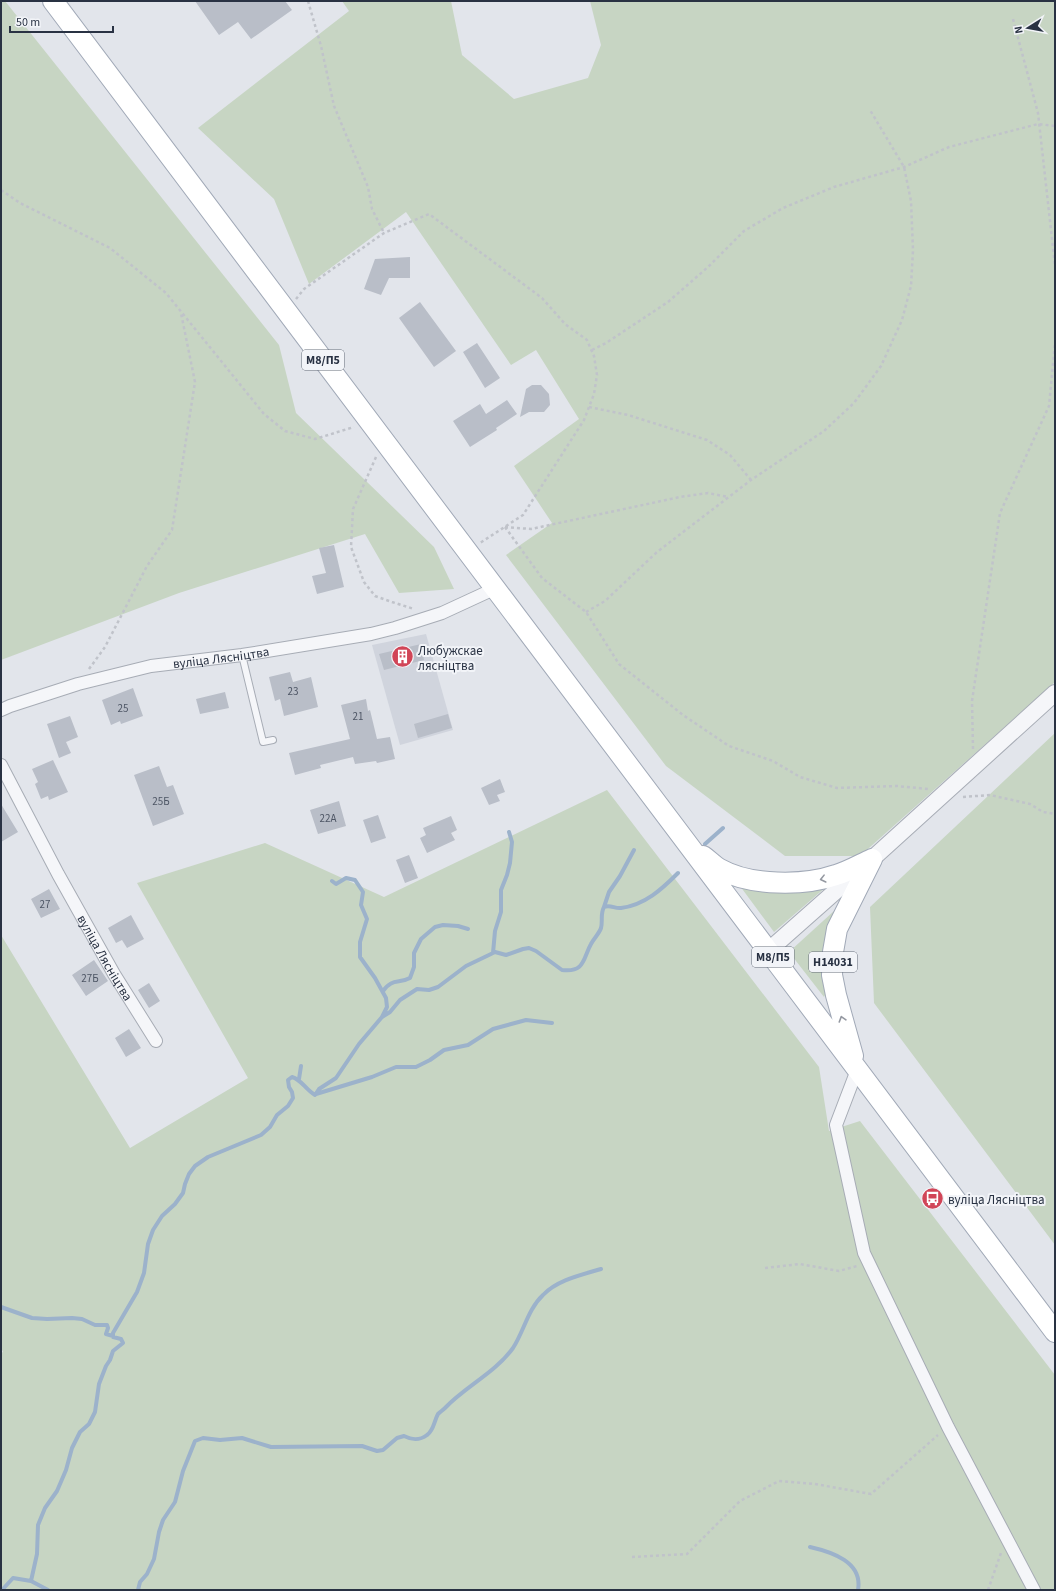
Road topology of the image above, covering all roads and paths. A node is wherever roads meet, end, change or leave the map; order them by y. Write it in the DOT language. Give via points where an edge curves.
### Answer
graph roads {
  1 [pos="53,1"];
  2 [pos="308,1"];
  3 [pos="1013,19"];
  4 [pos="870,110"];
  5 [pos="1038,124"];
  6 [pos="1055,126"];
  7 [pos="904,167"];
  8 [pos="1,190"];
  9 [pos="384,233"];
  10 [pos="1055,266"];
  11 [pos="181,311"];
  12 [pos="286,311"];
  13 [pos="1055,343"];
  14 [pos="592,350"];
  15 [pos="589,407"];
  16 [pos="370,423"];
  17 [pos="383,441"];
  18 [pos="751,480"];
  19 [pos="729,497"];
  20 [pos="505,527"];
  21 [pos="466,552"];
  22 [pos="494,589"];
  23 [pos="442,612"];
  24 [pos="586,612"];
  25 [pos="242,655"];
  26 [pos="78,684"];
  27 [pos="1055,694"];
  28 [pos="1,710"];
  29 [pos="273,740"];
  30 [pos="1,765"];
  31 [pos="973,767"];
  32 [pos="947,791"];
  33 [pos="1055,814"];
  34 [pos="688,844"];
  35 [pos="872,859"];
  36 [pos="768,951"];
  37 [pos="156,1042"];
  38 [pos="857,1070"];
  39 [pos="869,1262"];
  40 [pos="765,1268"];
  41 [pos="1055,1332"];
  42 [pos="948,1427"];
  43 [pos="1006,1538"];
  44 [pos="632,1557"];
  45 [pos="988,1590"];
  46 [pos="1034,1590"];
  1 -- 12 [label="main road, М8/П5"];
  2 -- 9 [label="path" via="334,106 368,187 372,209"];
  3 -- 5 [label="path" via="1038,113"];
  4 -- 7 [label="path"];
  5 -- 6 [label="path"];
  5 -- 7 [label="path" via="949,148"];
  5 -- 10 [label="path"];
  7 -- 14 [label="path" via="834,187 783,208 744,231 668,302"];
  7 -- 18 [label="path" via="912,201 911,286 902,320 881,366 854,402 824,431"];
  8 -- 11 [label="path" via="20,203 110,248 166,293"];
  9 -- 12 [label="path" via="304,289"];
  9 -- 14 [label="path" via="429,214 542,298 565,324 587,340"];
  11 -- 16 [label="path" via="264,414 285,431 315,439"];
  11 -- 26 [label="path" via="195,382 172,530 146,566 105,647"];
  12 -- 16 [label="main road, М8/П5"];
  13 -- 31 [label="path" via="1049,406 1000,513 972,701"];
  14 -- 15 [label="path" via="597,375"];
  15 -- 18 [label="path" via="628,415 708,440 730,455"];
  15 -- 20 [label="path" via="571,442 523,515"];
  16 -- 17 [label="main road, М8/П5"];
  17 -- 21 [label="main road, М8/П5"];
  17 -- 23 [label="path" via="353,510 352,547 364,582 375,596 412,608"];
  18 -- 19 [label="path"];
  19 -- 20 [label="path" via="708,493 530,529"];
  19 -- 24 [label="path" via="657,552 605,601"];
  20 -- 21 [label="path"];
  20 -- 24 [label="path" via="542,578"];
  21 -- 22 [label="main road, М8/П5"];
  22 -- 23 [label="street, вуліца Лясніцтва"];
  22 -- 34 [label="main road, М8/П5"];
  23 -- 25 [label="street, вуліца Лясніцтва" via="371,634"];
  24 -- 32 [label="path" via="619,664 683,715 729,746 773,761 800,777 837,788 897,786"];
  25 -- 26 [label="street, вуліца Лясніцтва" via="151,666"];
  25 -- 29 [label="lane" via="263,742"];
  26 -- 28 [label="street, вуліца Лясніцтва"];
  27 -- 31 [label="street, Н14031"];
  30 -- 37 [label="street, вуліца Лясніцтва" via="58,874 114,974"];
  31 -- 32 [label="street, Н14031"];
  32 -- 33 [label="path" via="957,798 990,795 1030,804 1043,812"];
  32 -- 35 [label="street, Н14031"];
  35 -- 34 [label="main road, Н14031, one-way" via="837,875 813,881 778,883 743,877 720,869"];
  34 -- 36 [label="main road, М8/П5"];
  35 -- 36 [label="street, Н14031"];
  38 -- 35 [label="main road, Н14031, one-way" via="836,995 832,975 833,952 837,929"];
  36 -- 38 [label="main road, М8/П5"];
  38 -- 39 [label="street" via="836,1125 864,1253"];
  38 -- 41 [label="main road, М8/П5"];
  39 -- 40 [label="path" via="839,1271 800,1264"];
  39 -- 42 [label="street"];
  42 -- 43 [label="street"];
  42 -- 44 [label="path" via="871,1494 815,1484 779,1481 740,1501 687,1554"];
  43 -- 45 [label="path"];
  43 -- 46 [label="street"];
}
